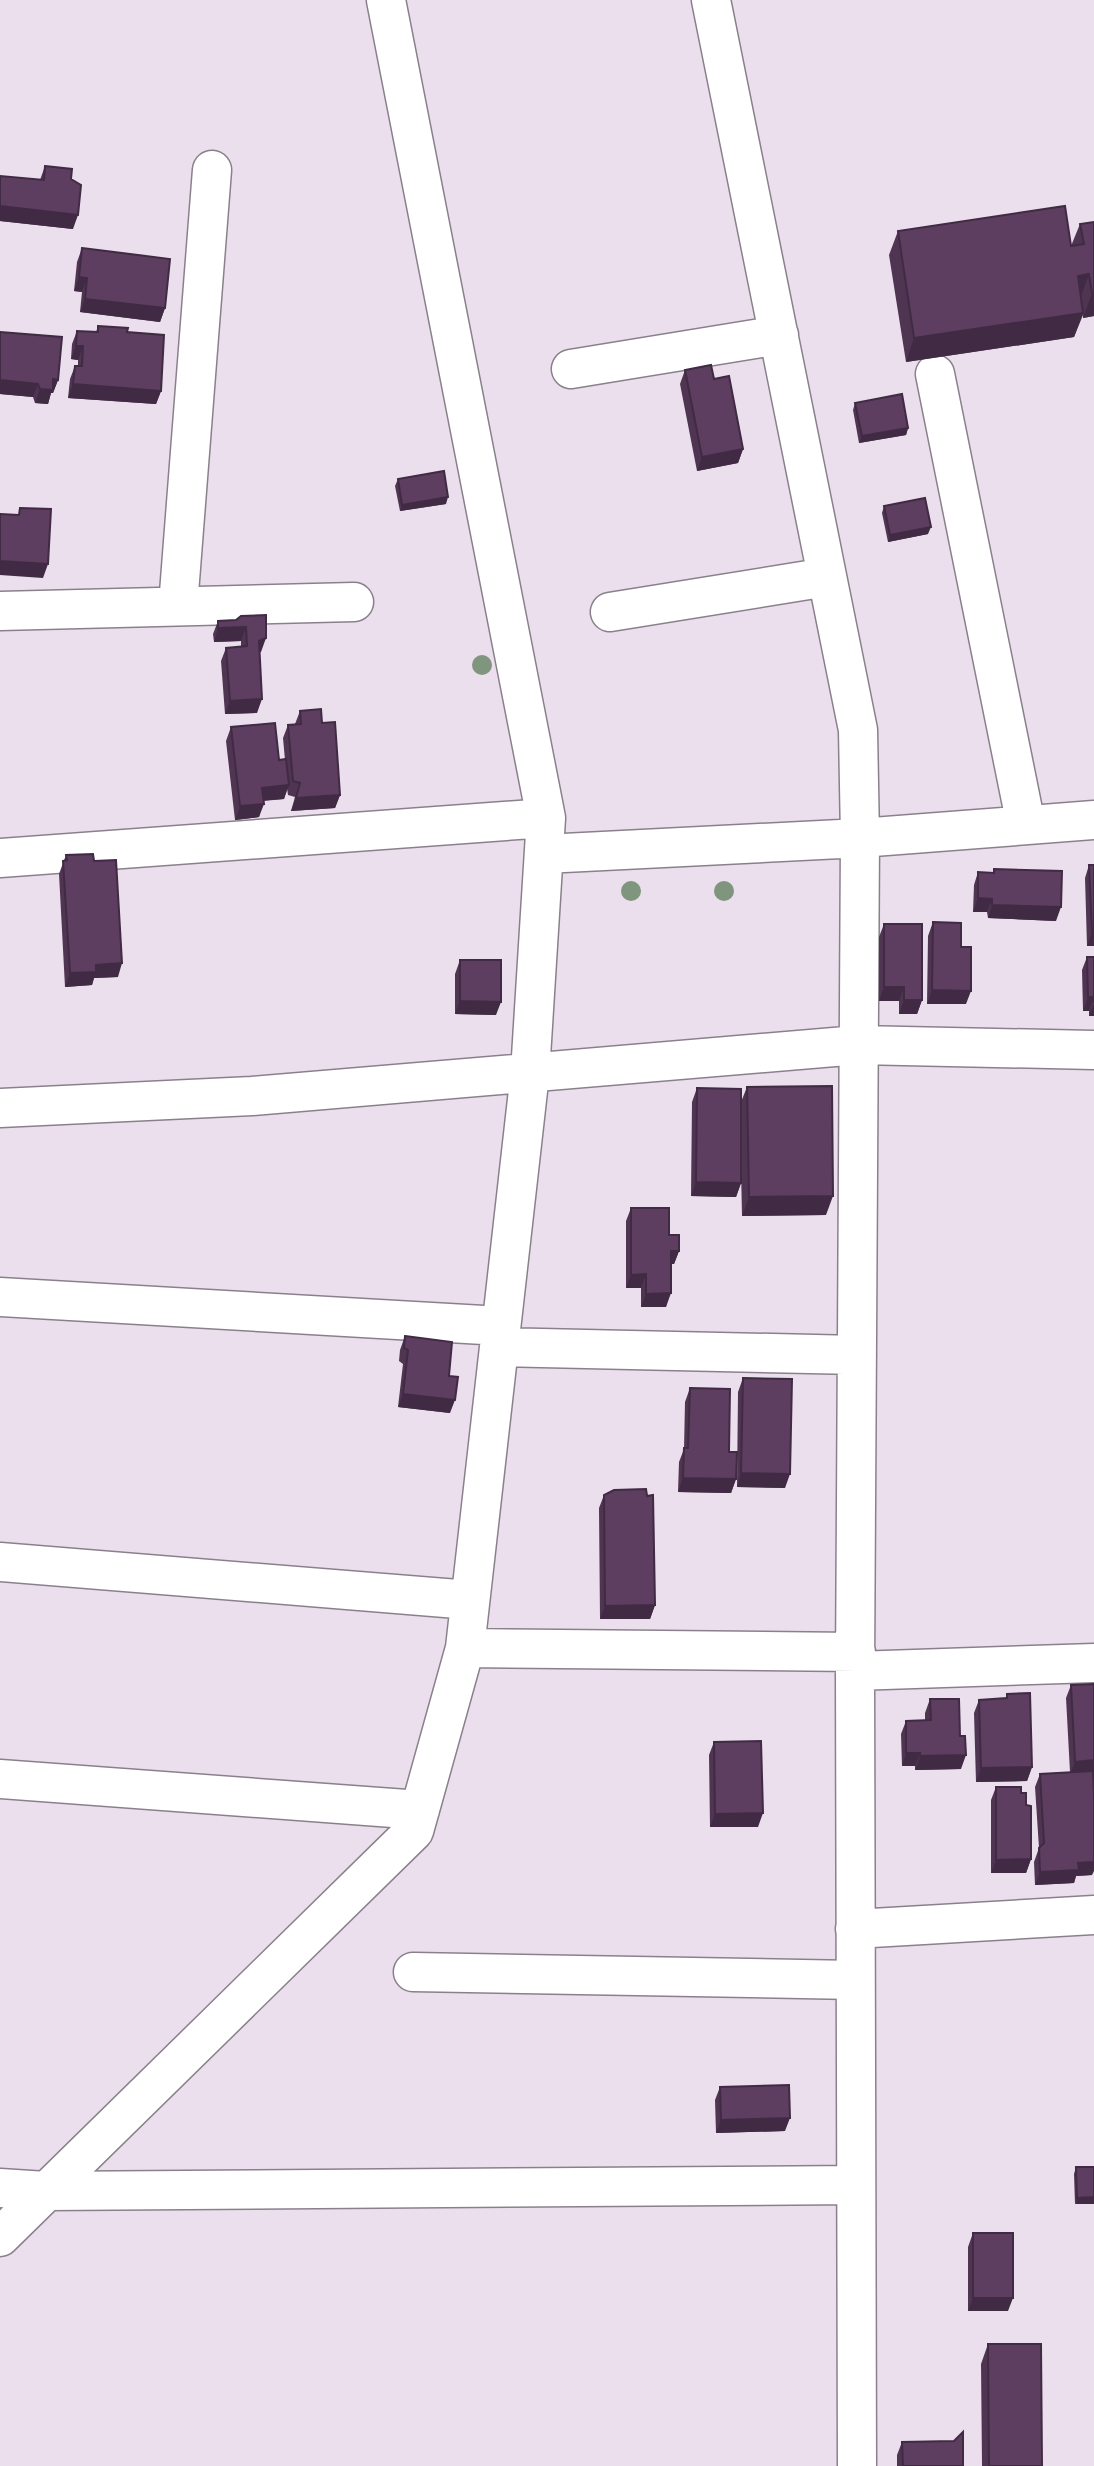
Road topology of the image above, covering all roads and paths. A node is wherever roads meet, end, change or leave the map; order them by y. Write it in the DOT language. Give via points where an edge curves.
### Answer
graph roads {
  1 [pos="386,0"];
  2 [pos="711,0"];
  3 [pos="212,170"];
  4 [pos="779,335"];
  5 [pos="571,369"];
  6 [pos="935,374"];
  7 [pos="827,577"];
  8 [pos="354,602"];
  9 [pos="178,606"];
  10 [pos="0,611"];
  11 [pos="610,612"];
  12 [pos="1094,821"];
  13 [pos="1026,825"];
  14 [pos="545,836"];
  15 [pos="860,838"];
  16 [pos="0,858"];
  17 [pos="858,1045"];
  18 [pos="1094,1050"];
  19 [pos="530,1073"];
  20 [pos="0,1108"];
  21 [pos="0,1297"];
  22 [pos="500,1337"];
  23 [pos="856,1355"];
  24 [pos="0,1562"];
  25 [pos="471,1600"];
  26 [pos="465,1648"];
  27 [pos="855,1661"];
  28 [pos="1094,1663"];
  29 [pos="0,1779"];
  30 [pos="420,1810"];
  31 [pos="1094,1914"];
  32 [pos="855,1928"];
  33 [pos="413,1972"];
  34 [pos="855,1980"];
  35 [pos="856,2185"];
  36 [pos="0,2188"];
  37 [pos="46,2191"];
  38 [pos="0,2237"];
  39 [pos="857,2466"];
  1 -- 14 [label="street"];
  2 -- 4 [label="street"];
  3 -- 9 [label="street"];
  4 -- 5 [label="street"];
  4 -- 7 [label="street"];
  6 -- 13 [label="street"];
  7 -- 11 [label="street"];
  7 -- 15 [label="street" via="858,730"];
  8 -- 9 [label="street"];
  9 -- 10 [label="street"];
  12 -- 13 [label="street"];
  13 -- 15 [label="street"];
  14 -- 15 [label="street"];
  14 -- 16 [label="street"];
  14 -- 19 [label="street"];
  15 -- 17 [label="street"];
  17 -- 18 [label="street"];
  17 -- 19 [label="street"];
  17 -- 23 [label="street"];
  19 -- 20 [label="street" via="252,1096"];
  19 -- 22 [label="street"];
  21 -- 22 [label="street"];
  22 -- 23 [label="street"];
  22 -- 25 [label="street"];
  23 -- 27 [label="street"];
  24 -- 25 [label="street"];
  25 -- 26 [label="street"];
  26 -- 27 [label="street"];
  26 -- 30 [label="street"];
  27 -- 28 [label="street"];
  27 -- 32 [label="street"];
  29 -- 30 [label="street"];
  30 -- 37 [label="street" via="414,1831"];
  31 -- 32 [label="street"];
  32 -- 34 [label="street"];
  33 -- 34 [label="street"];
  34 -- 35 [label="street"];
  35 -- 37 [label="street"];
  35 -- 39 [label="street"];
  36 -- 37 [label="street"];
  37 -- 38 [label="street"];
}
